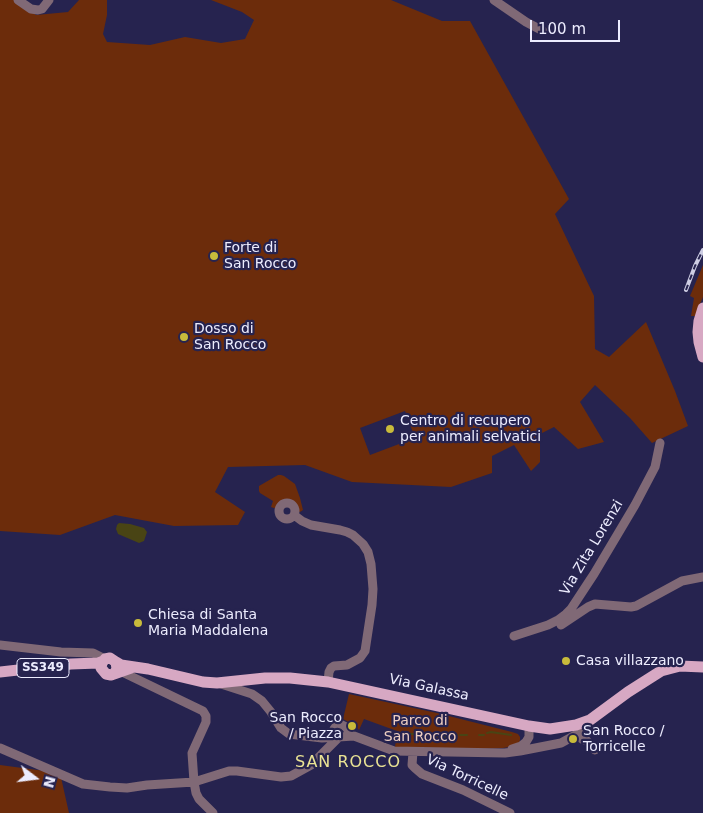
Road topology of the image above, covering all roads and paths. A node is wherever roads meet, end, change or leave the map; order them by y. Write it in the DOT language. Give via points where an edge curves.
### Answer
graph roads {
  1 [pos="18,0"];
  2 [pos="48,0"];
  3 [pos="494,0"];
  4 [pos="543,31"];
  5 [pos="703,308"];
  6 [pos="703,357"];
  7 [pos="660,443"];
  8 [pos="294,515"];
  9 [pos="703,577"];
  10 [pos="0,645"];
  11 [pos="110,666"];
  12 [pos="703,667"];
  13 [pos="135,671"];
  14 [pos="0,672"];
  15 [pos="328,682"];
  16 [pos="217,683"];
  17 [pos="590,720"];
  18 [pos="529,732"];
  19 [pos="352,736"];
  20 [pos="337,738"];
  21 [pos="582,739"];
  22 [pos="561,743"];
  23 [pos="0,748"];
  24 [pos="394,750"];
  25 [pos="596,750"];
  26 [pos="413,752"];
  27 [pos="488,753"];
  28 [pos="413,767"];
  29 [pos="194,782"];
  30 [pos="213,813"];
  31 [pos="510,813"];
  1 -- 2 [label="street" via="38,10"];
  3 -- 4 [label="street"];
  5 -- 6 [label="main road" via="698,332"];
  7 -- 9 [label="street, Via Zita Lorenzi" via="654,467 635,505 572,609 558,620 517,635 538,635 595,604 636,606 682,581"];
  8 -- 15 [label="street" via="310,525 353,535 363,544 372,564 372,605 365,651 347,665 331,668"];
  10 -- 11 [label="street" via="93,653"];
  11 -- 13 [label="main road, Via Galassa"];
  11 -- 14 [label="main road, SS349" via="71,664"];
  12 -- 17 [label="main road, Via Galassa" via="680,666 661,671"];
  13 -- 16 [label="main road, Via Galassa" via="148,669"];
  13 -- 29 [label="street" via="203,711 206,716 192,753"];
  15 -- 16 [label="main road, Via Galassa" via="265,678"];
  15 -- 18 [label="main road, Via Galassa"];
  16 -- 20 [label="street" via="252,694 262,701 289,734"];
  17 -- 18 [label="main road, Via Galassa"];
  17 -- 21 [label="street"];
  18 -- 22 [label="street" via="531,742"];
  18 -- 27 [label="street" via="521,746"];
  19 -- 20 [label="street"];
  19 -- 20 [label="street" via="340,724 334,729"];
  19 -- 24 [label="street"];
  20 -- 29 [label="street" via="312,765 291,776 229,771"];
  21 -- 22 [label="street"];
  21 -- 25 [label="street"];
  22 -- 27 [label="street" via="520,752"];
  23 -- 29 [label="street" via="83,784 127,788"];
  24 -- 26 [label="street"];
  24 -- 28 [label="street, Via Torricelle"];
  26 -- 27 [label="street"];
  26 -- 28 [label="street, Via Torricelle"];
  28 -- 31 [label="street, Via Torricelle" via="428,777"];
  29 -- 30 [label="street" via="199,799"];
}
